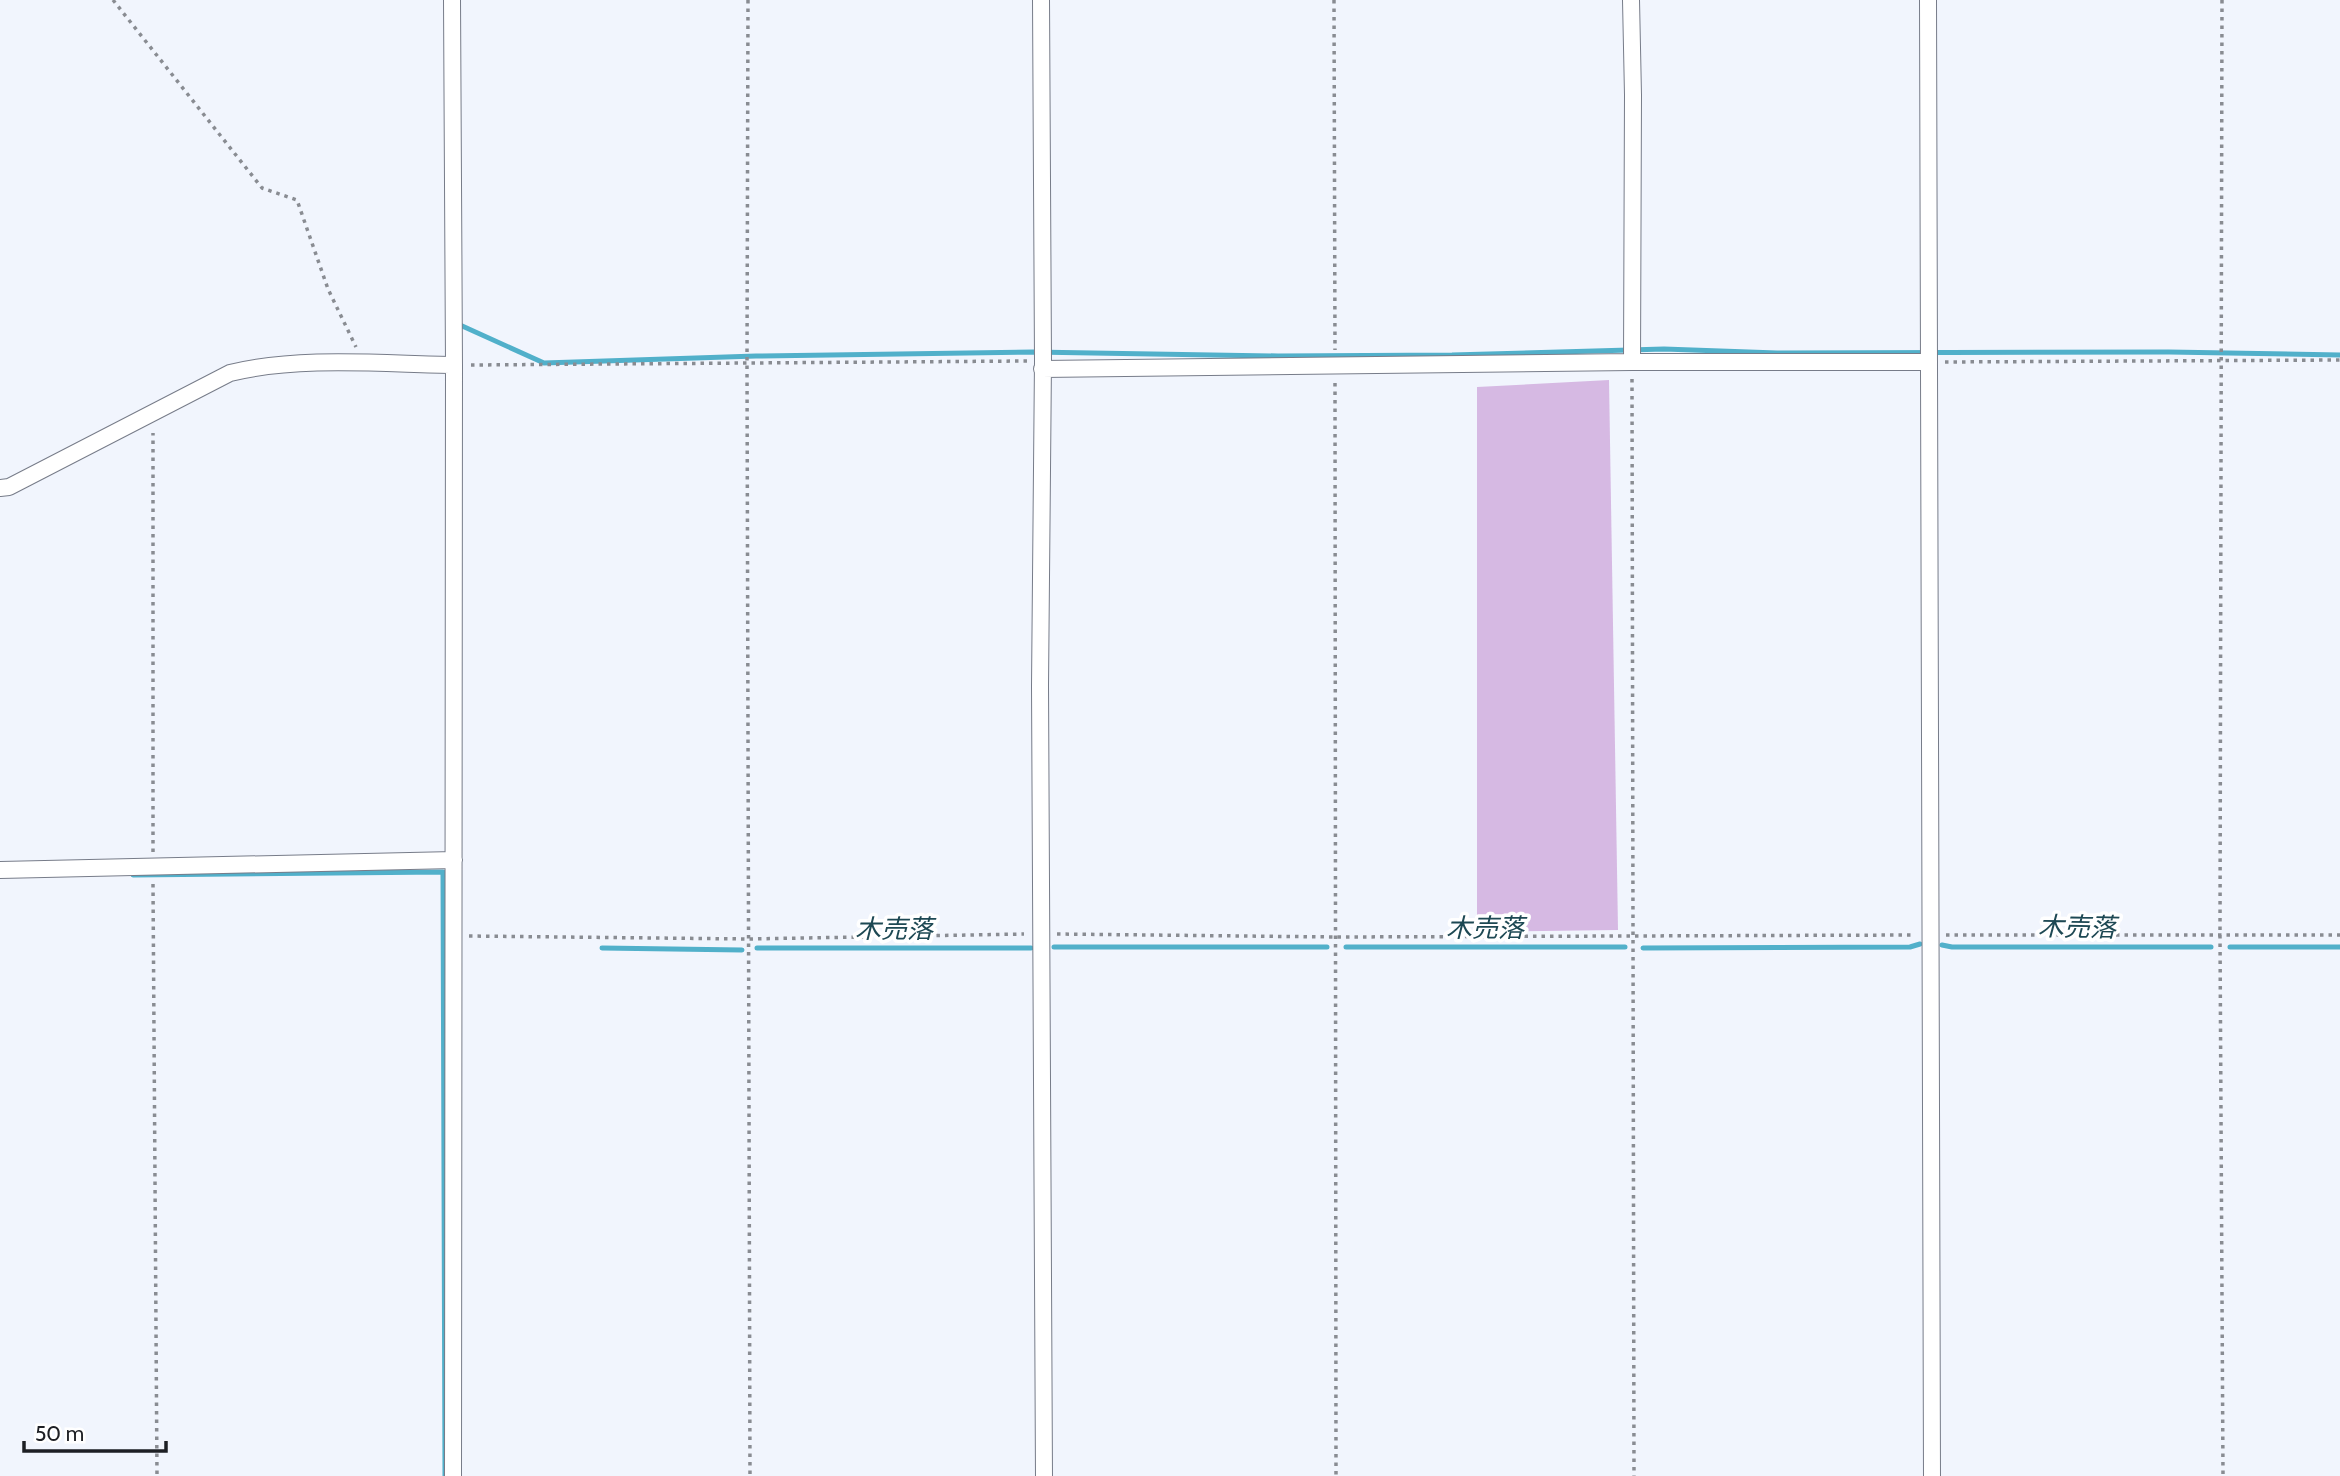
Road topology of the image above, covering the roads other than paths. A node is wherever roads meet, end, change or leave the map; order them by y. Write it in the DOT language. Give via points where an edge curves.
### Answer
graph roads {
  1 [pos="452,0"];
  2 [pos="1041,0"];
  3 [pos="1631,0"];
  4 [pos="1927,0"];
  5 [pos="1632,362"];
  6 [pos="1929,362"];
  7 [pos="454,365"];
  8 [pos="1042,365"];
  9 [pos="0,488"];
  10 [pos="454,860"];
  11 [pos="0,870"];
  12 [pos="453,1476"];
  13 [pos="1044,1476"];
  14 [pos="1932,1476"];
  1 -- 7 [label="street"];
  2 -- 8 [label="street"];
  3 -- 5 [label="street"];
  4 -- 6 [label="street"];
  5 -- 6 [label="street"];
  5 -- 8 [label="street"];
  6 -- 14 [label="street"];
  7 -- 9 [label="street" via="316,364 230,373"];
  7 -- 10 [label="street"];
  8 -- 13 [label="street"];
  10 -- 11 [label="street"];
  10 -- 12 [label="street"];
}
